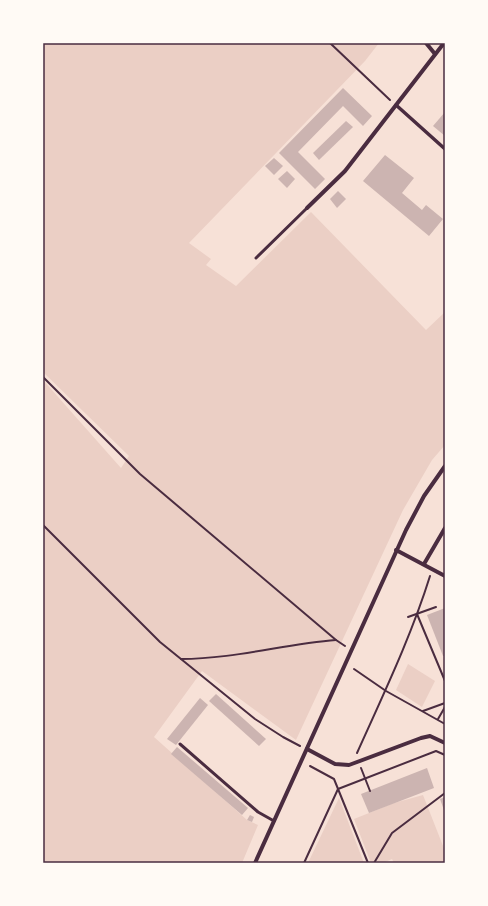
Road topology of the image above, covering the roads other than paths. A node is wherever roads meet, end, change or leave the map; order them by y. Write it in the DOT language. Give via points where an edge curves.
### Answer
graph roads {
  1 [pos="426,43"];
  2 [pos="444,43"];
  3 [pos="436,54"];
  4 [pos="396,105"];
  5 [pos="445,149"];
  6 [pos="307,208"];
  7 [pos="256,258"];
  8 [pos="445,466"];
  9 [pos="445,528"];
  10 [pos="396,550"];
  11 [pos="424,564"];
  12 [pos="445,576"];
  13 [pos="445,743"];
  14 [pos="180,744"];
  15 [pos="307,749"];
  16 [pos="274,821"];
  17 [pos="255,863"];
  1 -- 3 [label="street"];
  2 -- 3 [label="street"];
  3 -- 4 [label="street"];
  4 -- 5 [label="street"];
  4 -- 6 [label="street" via="344,171"];
  6 -- 7 [label="lane"];
  8 -- 10 [label="street" via="413,514"];
  9 -- 11 [label="street"];
  10 -- 11 [label="street"];
  10 -- 15 [label="street"];
  11 -- 12 [label="street"];
  13 -- 15 [label="street" via="430,736 421,738 349,765 335,764"];
  14 -- 16 [label="lane" via="258,812"];
  15 -- 16 [label="street"];
  16 -- 17 [label="street"];
}
